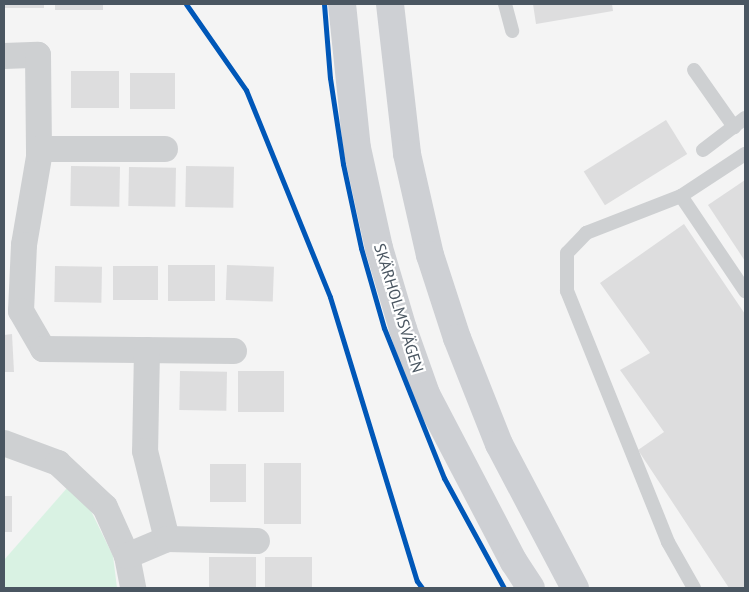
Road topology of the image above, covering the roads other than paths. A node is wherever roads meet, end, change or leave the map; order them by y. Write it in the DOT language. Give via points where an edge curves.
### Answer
graph roads {
  1 [pos="342,4"];
  2 [pos="390,4"];
  3 [pos="505,4"];
  4 [pos="512,31"];
  5 [pos="4,56"];
  6 [pos="694,70"];
  7 [pos="745,118"];
  8 [pos="734,127"];
  9 [pos="38,149"];
  10 [pos="165,149"];
  11 [pos="703,150"];
  12 [pos="745,154"];
  13 [pos="680,196"];
  14 [pos="745,291"];
  15 [pos="12,311"];
  16 [pos="147,350"];
  17 [pos="234,351"];
  18 [pos="4,443"];
  19 [pos="167,539"];
  20 [pos="257,540"];
  21 [pos="127,556"];
  22 [pos="133,588"];
  23 [pos="531,588"];
  24 [pos="575,588"];
  25 [pos="694,588"];
  1 -- 23 [label="main road, SKÄRHOLMSVÄGEN" via="359,157 379,248 403,329 426,394 514,562"];
  2 -- 24 [label="main road" via="407,154 430,254 457,338 500,444"];
  3 -- 4 [label="lane"];
  5 -- 9 [label="street" via="38,55"];
  6 -- 8 [label="lane"];
  7 -- 8 [label="lane"];
  8 -- 11 [label="lane"];
  9 -- 10 [label="street"];
  9 -- 15 [label="street"];
  12 -- 13 [label="lane"];
  13 -- 14 [label="lane"];
  13 -- 25 [label="lane" via="586,233 567,253 567,291 668,542"];
  15 -- 16 [label="street" via="43,349"];
  16 -- 17 [label="street"];
  16 -- 19 [label="street" via="145,451"];
  18 -- 21 [label="street" via="58,463 105,507"];
  19 -- 20 [label="street"];
  19 -- 21 [label="street"];
  21 -- 22 [label="street"];
}
